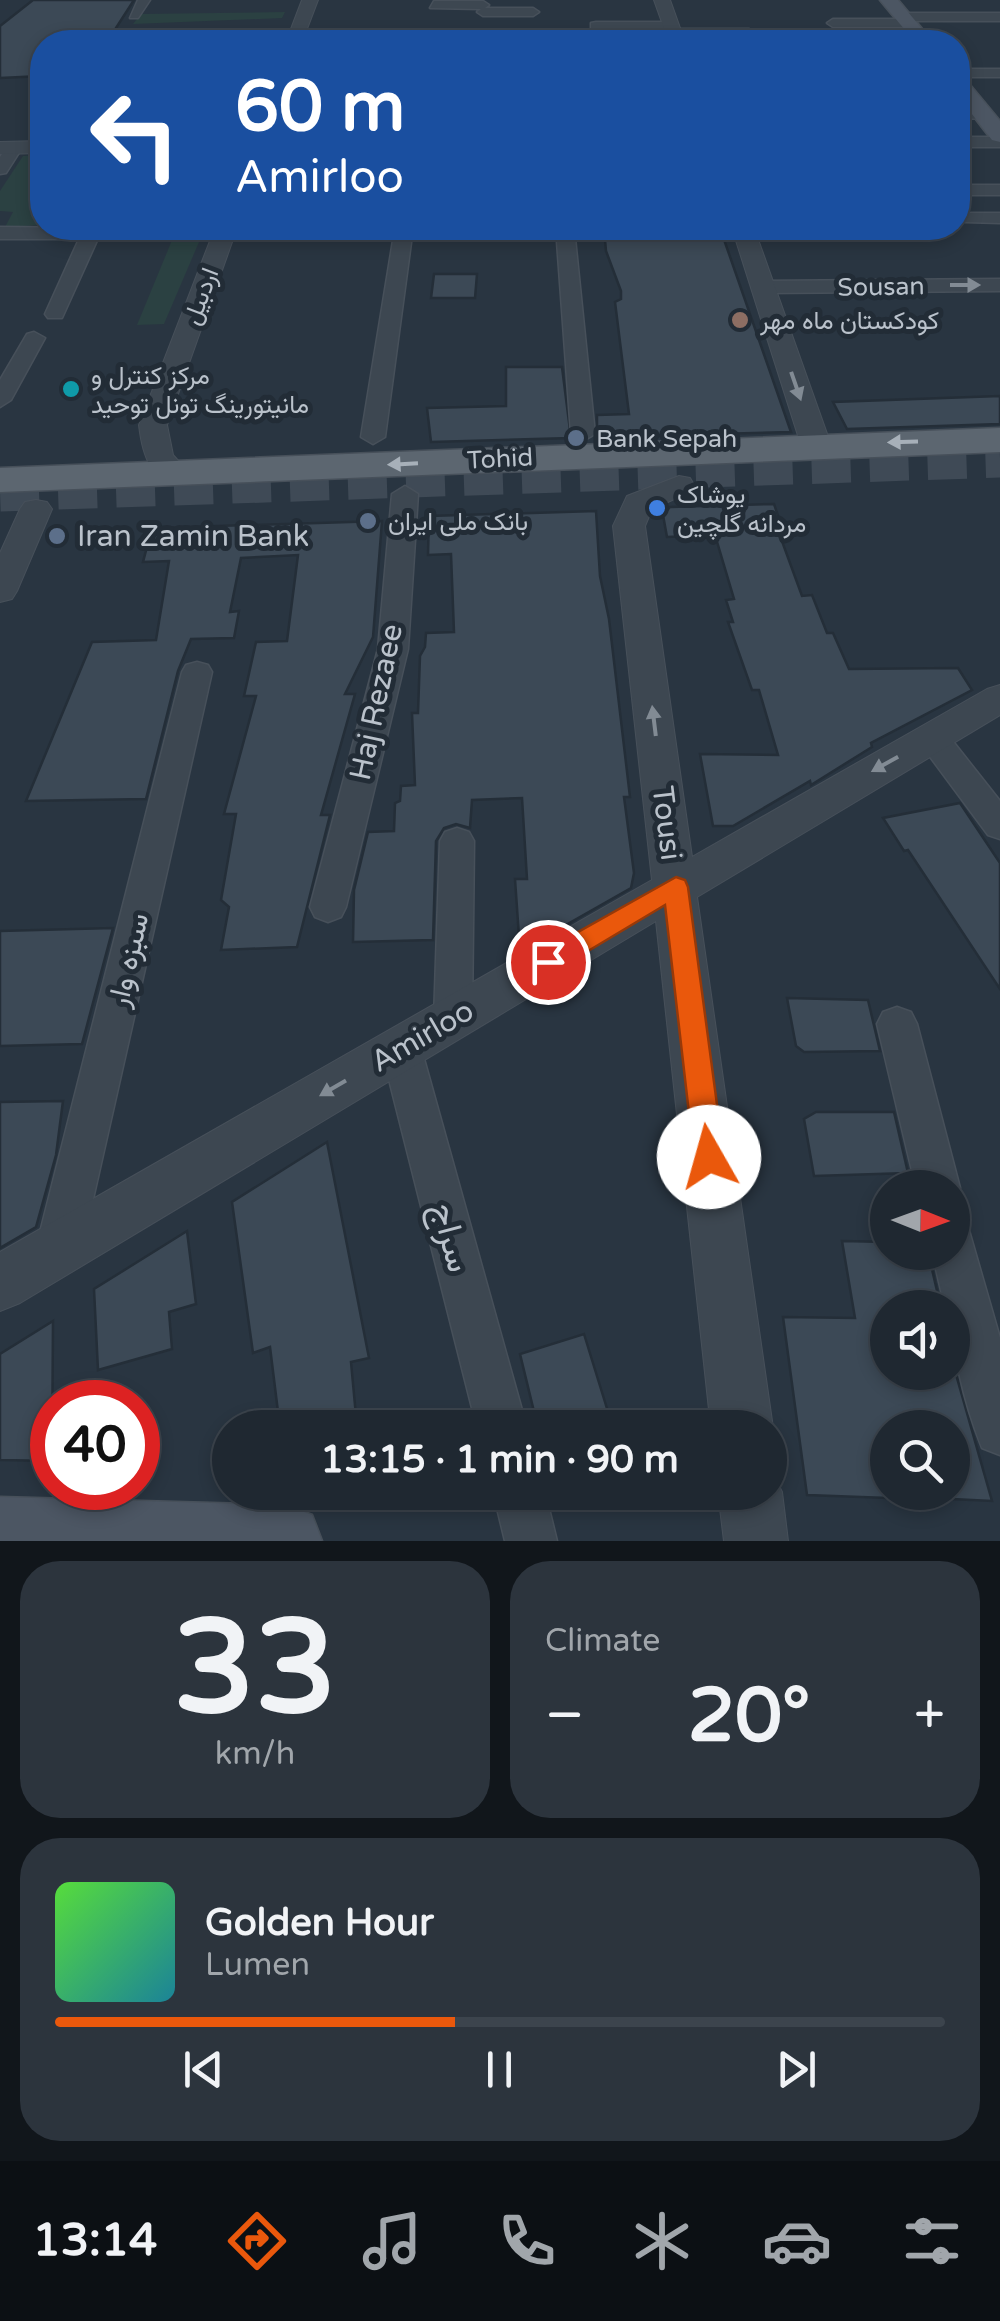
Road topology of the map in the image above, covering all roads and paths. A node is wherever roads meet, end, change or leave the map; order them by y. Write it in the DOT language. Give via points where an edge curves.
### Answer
graph roads {
  1 [pos="144,0"];
  2 [pos="310,0"];
  3 [pos="662,0"];
  4 [pos="890,0"];
  5 [pos="483,6"];
  6 [pos="434,7"];
  7 [pos="533,12"];
  8 [pos="134,15"];
  9 [pos="1000,17"];
  10 [pos="906,20"];
  11 [pos="406,22"];
  12 [pos="596,27"];
  13 [pos="301,30"];
  14 [pos="405,30"];
  15 [pos="626,30"];
  16 [pos="673,30"];
  17 [pos="837,30"];
  18 [pos="914,30"];
  19 [pos="970,73"];
  20 [pos="1000,73"];
  21 [pos="970,98"];
  22 [pos="970,115"];
  23 [pos="984,115"];
  24 [pos="1000,138"];
  25 [pos="970,141"];
  26 [pos="7,148"];
  27 [pos="0,168"];
  28 [pos="1000,190"];
  29 [pos="970,192"];
  30 [pos="971,218"];
  31 [pos="1000,218"];
  32 [pos="0,232"];
  33 [pos="30,232"];
  34 [pos="91,240"];
  35 [pos="221,240"];
  36 [pos="402,240"];
  37 [pos="566,240"];
  38 [pos="747,240"];
  39 [pos="1000,285"];
  40 [pos="763,287"];
  41 [pos="55,314"];
  42 [pos="34,338"];
  43 [pos="0,400"];
  44 [pos="583,434"];
  45 [pos="373,437"];
  46 [pos="1000,440"];
  47 [pos="816,445"];
  48 [pos="174,474"];
  49 [pos="1000,474"];
  50 [pos="0,480"];
  51 [pos="678,484"];
  52 [pos="405,494"];
  53 [pos="28,499"];
  54 [pos="0,591"];
  55 [pos="197,672"];
  56 [pos="1000,698"];
  57 [pos="933,738"];
  58 [pos="1000,826"];
  59 [pos="456,841"];
  60 [pos="676,887"];
  61 [pos="328,907"];
  62 [pos="453,1018"];
  63 [pos="897,1024"];
  64 [pos="402,1048"];
  65 [pos="934,1170"];
  66 [pos="59,1248"];
  67 [pos="959,1270"];
  68 [pos="0,1283"];
  69 [pos="497,1410"];
  70 [pos="740,1410"];
  71 [pos="1000,1430"];
  72 [pos="524,1510"];
  73 [pos="752,1510"];
  74 [pos="0,1532"];
  75 [pos="206,1540"];
  76 [pos="286,1541"];
  77 [pos="532,1541"];
  78 [pos="756,1541"];
  1 -- 8 [label="street"];
  2 -- 13 [label="street"];
  3 -- 16 [label="street"];
  4 -- 10 [label="main road"];
  5 -- 6 [label="street"];
  5 -- 7 [label="street"];
  9 -- 10 [label="street"];
  10 -- 17 [label="street" via="830,20"];
  10 -- 18 [label="main road"];
  11 -- 14 [label="street"];
  12 -- 15 [label="street"];
  19 -- 20 [label="street"];
  21 -- 23 [label="main road"];
  22 -- 23 [label="street"];
  23 -- 24 [label="main road"];
  24 -- 25 [label="street"];
  26 -- 27 [label="street"];
  28 -- 29 [label="street"];
  30 -- 31 [label="street"];
  32 -- 33 [label="street"];
  34 -- 41 [label="street"];
  35 -- 48 [label="street, اردبیل" via="155,414 155,450"];
  36 -- 45 [label="street"];
  37 -- 44 [label="street"];
  38 -- 40 [label="street"];
  40 -- 39 [label="street, Sousan, one-way"];
  40 -- 47 [label="street, one-way"];
  42 -- 43 [label="street"];
  46 -- 47 [label="main road, Tohid, one-way"];
  47 -- 48 [label="main road, Tohid, one-way"];
  48 -- 53 [label="main road, Tohid"];
  49 -- 51 [label="main road, Tohid"];
  50 -- 53 [label="main road, Tohid"];
  51 -- 52 [label="main road, Tohid"];
  60 -- 51 [label="street, Tousi, one-way" via="628,526 638,503"];
  52 -- 53 [label="main road, Tohid"];
  52 -- 61 [label="street, Haj Rezaee" via="393,649"];
  53 -- 54 [label="street"];
  55 -- 66 [label="street, سبزه‌ وار"];
  56 -- 57 [label="street, Amirloo"];
  57 -- 58 [label="street"];
  57 -- 60 [label="street, Amirloo, one-way"];
  59 -- 62 [label="street"];
  60 -- 62 [label="street, Amirloo"];
  60 -- 70 [label="street, Tousi"];
  62 -- 64 [label="street, Amirloo"];
  63 -- 65 [label="street"];
  64 -- 66 [label="street, Amirloo, one-way"];
  64 -- 69 [label="street, سراج"];
  66 -- 68 [label="street, Amirloo"];
  67 -- 71 [label="street"];
  72 -- 77 [label="street"];
  73 -- 78 [label="street"];
  74 -- 75 [label="main road"];
  75 -- 76 [label="main road"];
}
